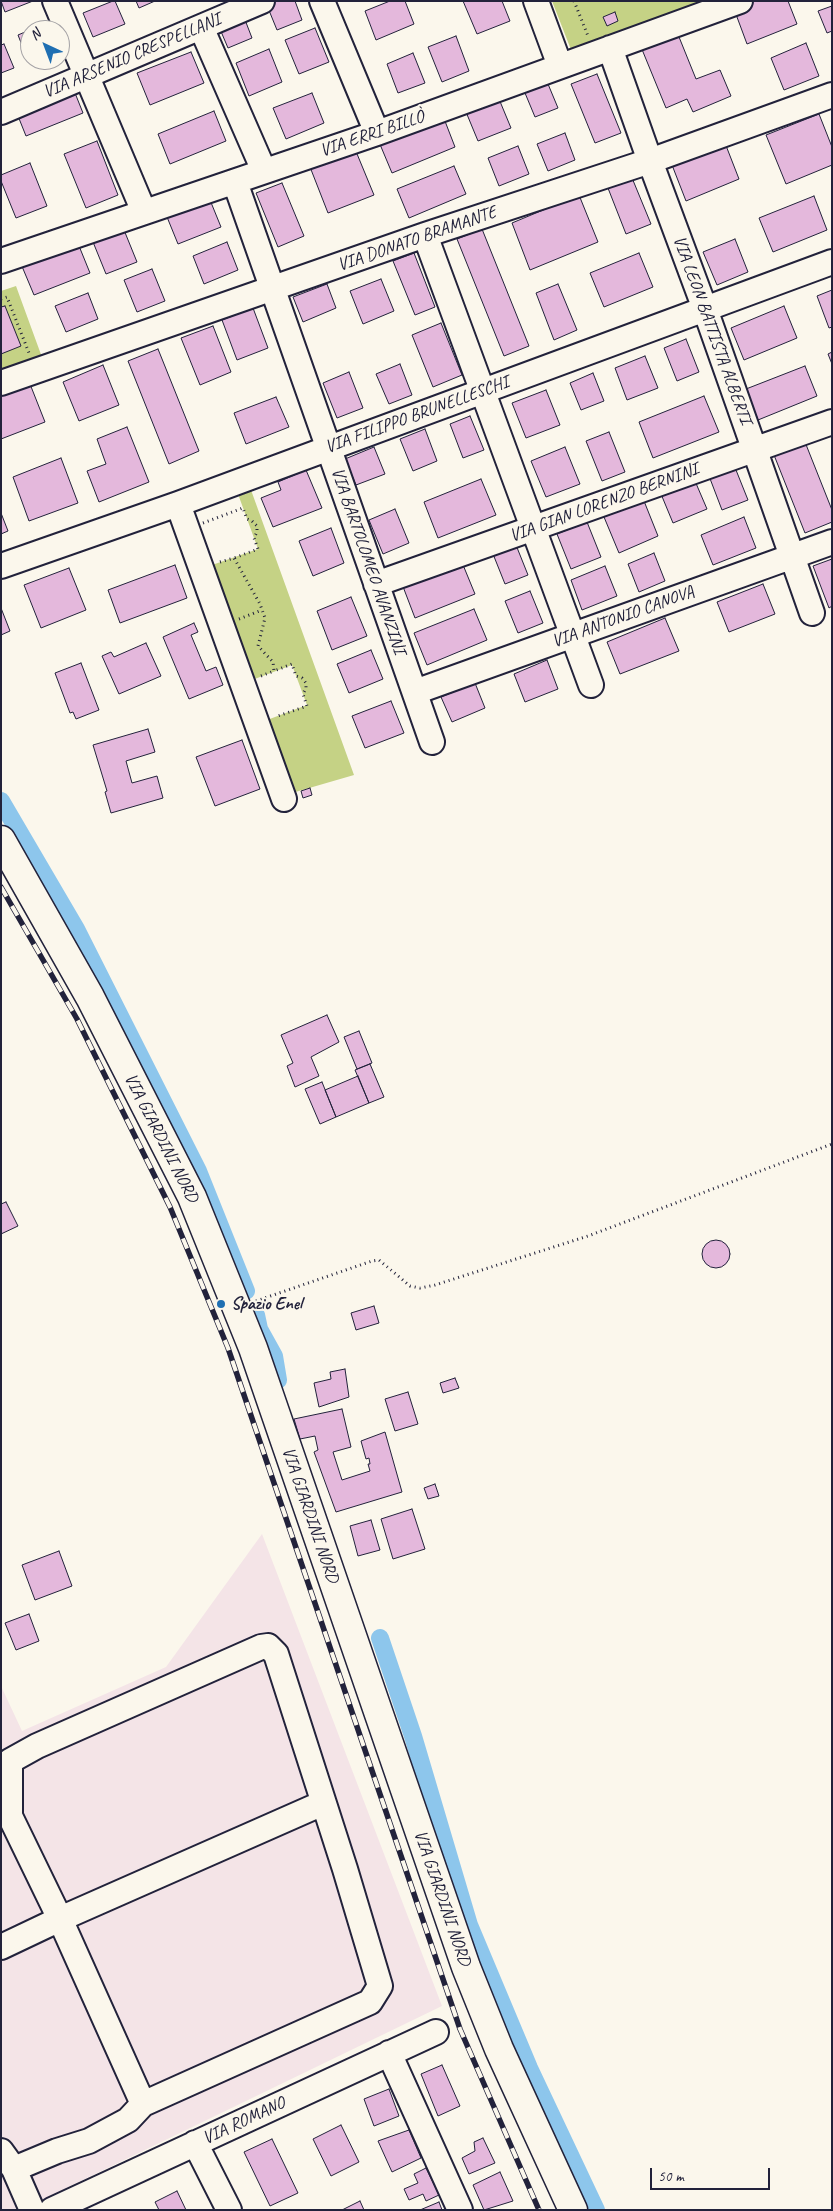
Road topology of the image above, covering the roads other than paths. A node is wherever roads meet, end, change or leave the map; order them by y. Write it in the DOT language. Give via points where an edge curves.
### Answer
graph roads {
  1 [pos="55,1"];
  2 [pos="262,1"];
  3 [pos="322,1"];
  4 [pos="536,1"];
  5 [pos="740,1"];
  6 [pos="201,27"];
  7 [pos="603,51"];
  8 [pos="560,66"];
  9 [pos="86,75"];
  10 [pos="832,95"];
  11 [pos="1,112"];
  12 [pos="377,133"];
  13 [pos="650,161"];
  14 [pos="264,172"];
  15 [pos="234,182"];
  16 [pos="144,212"];
  17 [pos="424,235"];
  18 [pos="1,261"];
  19 [pos="832,262"];
  20 [pos="272,289"];
  21 [pos="705,309"];
  22 [pos="1,383"];
  23 [pos="482,391"];
  24 [pos="832,422"];
  25 [pos="328,448"];
  26 [pos="755,450"];
  27 [pos="178,504"];
  28 [pos="533,528"];
  29 [pos="832,542"];
  30 [pos="792,556"];
  31 [pos="1,566"];
  32 [pos="376,584"];
  33 [pos="812,613"];
  34 [pos="572,636"];
  35 [pos="591,685"];
  36 [pos="414,692"];
  37 [pos="432,742"];
  38 [pos="284,799"];
  39 [pos="1,840"];
  40 [pos="323,1802"];
  41 [pos="5,1818"];
  42 [pos="60,1919"];
  43 [pos="1,1947"];
  44 [pos="436,2032"];
  45 [pos="389,2053"];
  46 [pos="143,2104"];
  47 [pos="195,2143"];
  48 [pos="8,2160"];
  49 [pos="32,2210"];
  50 [pos="52,2210"];
  51 [pos="229,2210"];
  52 [pos="460,2210"];
  53 [pos="573,2210"];
  1 -- 9 [label="street"];
  2 -- 6 [label="street, VIA ARSENIO CRESPELLANI"];
  3 -- 12 [label="street"];
  4 -- 8 [label="street"];
  5 -- 7 [label="street, VIA ERRI BILLÒ"];
  6 -- 9 [label="street, VIA ARSENIO CRESPELLANI"];
  6 -- 14 [label="street"];
  7 -- 8 [label="street, VIA ERRI BILLÒ"];
  7 -- 13 [label="street, VIA LEON BATTISTA ALBERTI"];
  8 -- 12 [label="street, VIA ERRI BILLÒ"];
  9 -- 11 [label="street, VIA ARSENIO CRESPELLANI"];
  9 -- 16 [label="street"];
  10 -- 13 [label="street, VIA DONATO BRAMANTE"];
  12 -- 14 [label="street, VIA ERRI BILLÒ"];
  13 -- 17 [label="street, VIA DONATO BRAMANTE"];
  13 -- 21 [label="street, VIA LEON BATTISTA ALBERTI"];
  14 -- 15 [label="street, VIA ERRI BILLÒ"];
  15 -- 16 [label="street, VIA ERRI BILLÒ"];
  15 -- 20 [label="street, VIA BARTOLOMEO AVANZINI"];
  16 -- 18 [label="street, VIA ERRI BILLÒ"];
  17 -- 20 [label="street, VIA DONATO BRAMANTE"];
  17 -- 23 [label="street"];
  19 -- 21 [label="street, VIA FILIPPO BRUNELLESCHI"];
  20 -- 22 [label="street, VIA DONATO BRAMANTE"];
  20 -- 25 [label="street, VIA BARTOLOMEO AVANZINI"];
  21 -- 23 [label="street, VIA FILIPPO BRUNELLESCHI"];
  21 -- 26 [label="street, VIA LEON BATTISTA ALBERTI"];
  23 -- 25 [label="street, VIA FILIPPO BRUNELLESCHI"];
  23 -- 28 [label="street"];
  24 -- 26 [label="street, VIA GIAN LORENZO BERNINI"];
  25 -- 27 [label="street, VIA FILIPPO BRUNELLESCHI"];
  25 -- 32 [label="street, VIA BARTOLOMEO AVANZINI"];
  26 -- 28 [label="street, VIA GIAN LORENZO BERNINI"];
  26 -- 30 [label="street, VIA LEON BATTISTA ALBERTI"];
  27 -- 31 [label="street, VIA FILIPPO BRUNELLESCHI"];
  27 -- 38 [label="street"];
  28 -- 32 [label="street, VIA GIAN LORENZO BERNINI"];
  28 -- 34 [label="street"];
  29 -- 30 [label="street, VIA ANTONIO CANOVA"];
  30 -- 33 [label="street, VIA LEON BATTISTA ALBERTI"];
  30 -- 34 [label="street, VIA ANTONIO CANOVA"];
  32 -- 36 [label="street, VIA BARTOLOMEO AVANZINI"];
  34 -- 35 [label="street"];
  34 -- 36 [label="street, VIA ANTONIO CANOVA"];
  36 -- 37 [label="street, VIA BARTOLOMEO AVANZINI"];
  39 -- 53 [label="main road, VIA GIARDINI NORD" via="90,997 192,1197 253,1348 466,1968 498,2049"];
  40 -- 41 [label="street" via="276,1654 268,1646 221,1664 10,1760"];
  40 -- 42 [label="street"];
  40 -- 46 [label="street" via="380,1986 370,2002"];
  41 -- 42 [label="street"];
  42 -- 43 [label="street"];
  42 -- 46 [label="street"];
  44 -- 45 [label="street, VIA ROMANO"];
  45 -- 47 [label="street, VIA ROMANO"];
  45 -- 52 [label="street"];
  46 -- 48 [label="street" via="128,2120 89,2141 57,2152"];
  47 -- 50 [label="street, VIA ROMANO"];
  47 -- 51 [label="street"];
  48 -- 49 [label="street"];
}
